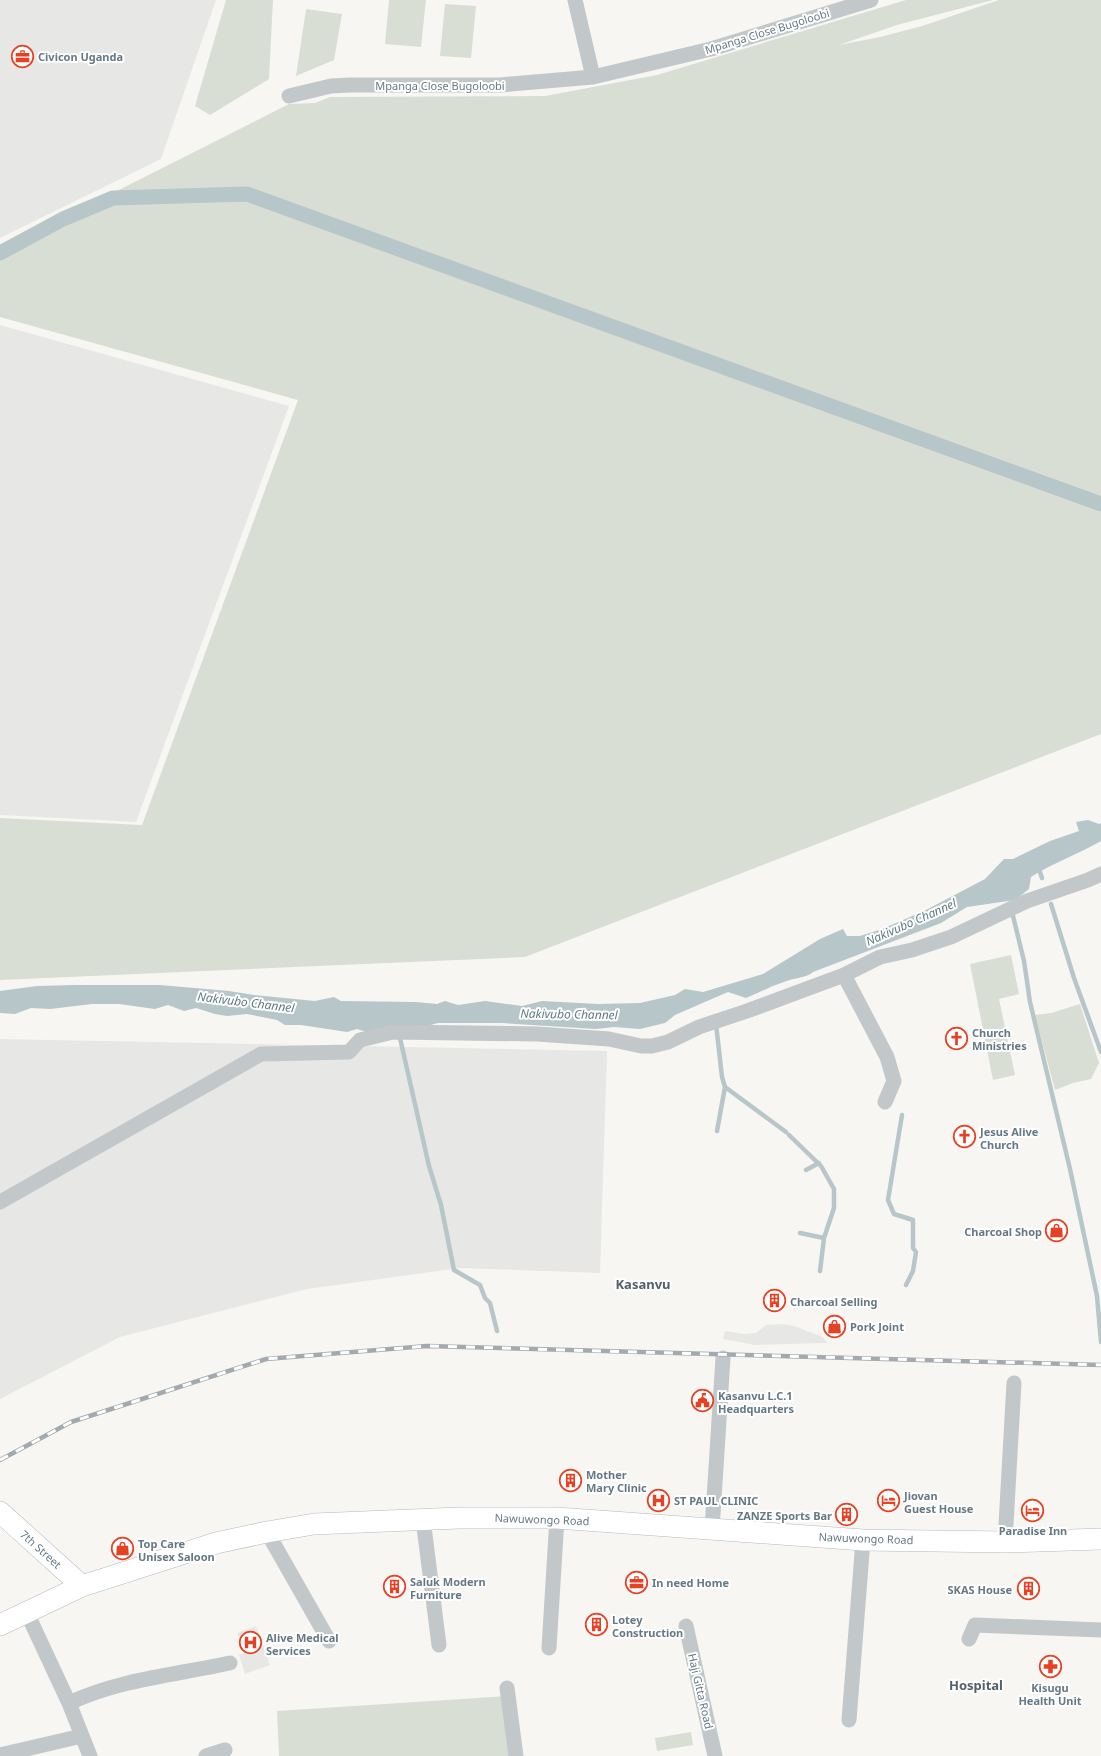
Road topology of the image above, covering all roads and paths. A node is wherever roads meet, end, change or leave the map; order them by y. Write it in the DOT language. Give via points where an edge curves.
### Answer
graph roads {
  1 [pos="575,0"];
  2 [pos="871,0"];
  3 [pos="593,77"];
  4 [pos="289,96"];
  5 [pos="1101,874"];
  6 [pos="844,975"];
  7 [pos="885,1102"];
  8 [pos="0,1202"];
  9 [pos="723,1358"];
  10 [pos="1014,1383"];
  11 [pos="0,1512"];
  12 [pos="557,1518"];
  13 [pos="423,1519"];
  14 [pos="712,1530"];
  15 [pos="268,1532"];
  16 [pos="1101,1539"];
  17 [pos="863,1540"];
  18 [pos="1005,1542"];
  19 [pos="82,1586"];
  20 [pos="27,1613"];
  21 [pos="0,1625"];
  22 [pos="686,1626"];
  23 [pos="1101,1630"];
  24 [pos="969,1640"];
  25 [pos="329,1641"];
  26 [pos="439,1645"];
  27 [pos="549,1648"];
  28 [pos="230,1663"];
  29 [pos="507,1688"];
  30 [pos="69,1703"];
  31 [pos="849,1720"];
  32 [pos="82,1736"];
  33 [pos="225,1750"];
  34 [pos="0,1755"];
  35 [pos="90,1756"];
  36 [pos="206,1756"];
  37 [pos="516,1756"];
  38 [pos="715,1756"];
  1 -- 3 [label="street"];
  2 -- 3 [label="street, Mpanga Close Bugoloobi" via="711,49"];
  3 -- 4 [label="street, Mpanga Close Bugoloobi" via="500,86 350,84"];
  5 -- 6 [label="street" via="1028,901 951,937 880,957"];
  6 -- 7 [label="street" via="887,1057 894,1081"];
  6 -- 8 [label="street" via="652,1046 609,1039 537,1034 393,1032 360,1040 349,1052 261,1054"];
  9 -- 14 [label="street"];
  10 -- 18 [label="street"];
  11 -- 19 [label="street, 7th Street"];
  12 -- 13 [label="street, Nawuwongo Road"];
  12 -- 14 [label="street, Nawuwongo Road"];
  12 -- 27 [label="street"];
  13 -- 15 [label="street, Nawuwongo Road" via="314,1524"];
  13 -- 26 [label="street"];
  14 -- 17 [label="street, Nawuwongo Road"];
  15 -- 19 [label="street, Nawuwongo Road" via="216,1543"];
  15 -- 25 [label="street"];
  16 -- 18 [label="street, Nawuwongo Road"];
  17 -- 18 [label="street, Nawuwongo Road"];
  17 -- 31 [label="street"];
  19 -- 20 [label="street, Nawuwongo Road"];
  20 -- 21 [label="street, Nawuwongo Road"];
  20 -- 30 [label="street"];
  22 -- 38 [label="street, Haji Gitta Road"];
  23 -- 24 [label="street" via="975,1625"];
  28 -- 30 [label="street" via="131,1681 105,1688"];
  29 -- 37 [label="street"];
  30 -- 32 [label="street"];
  32 -- 34 [label="street"];
  32 -- 35 [label="street"];
  33 -- 36 [label="street"];
}
